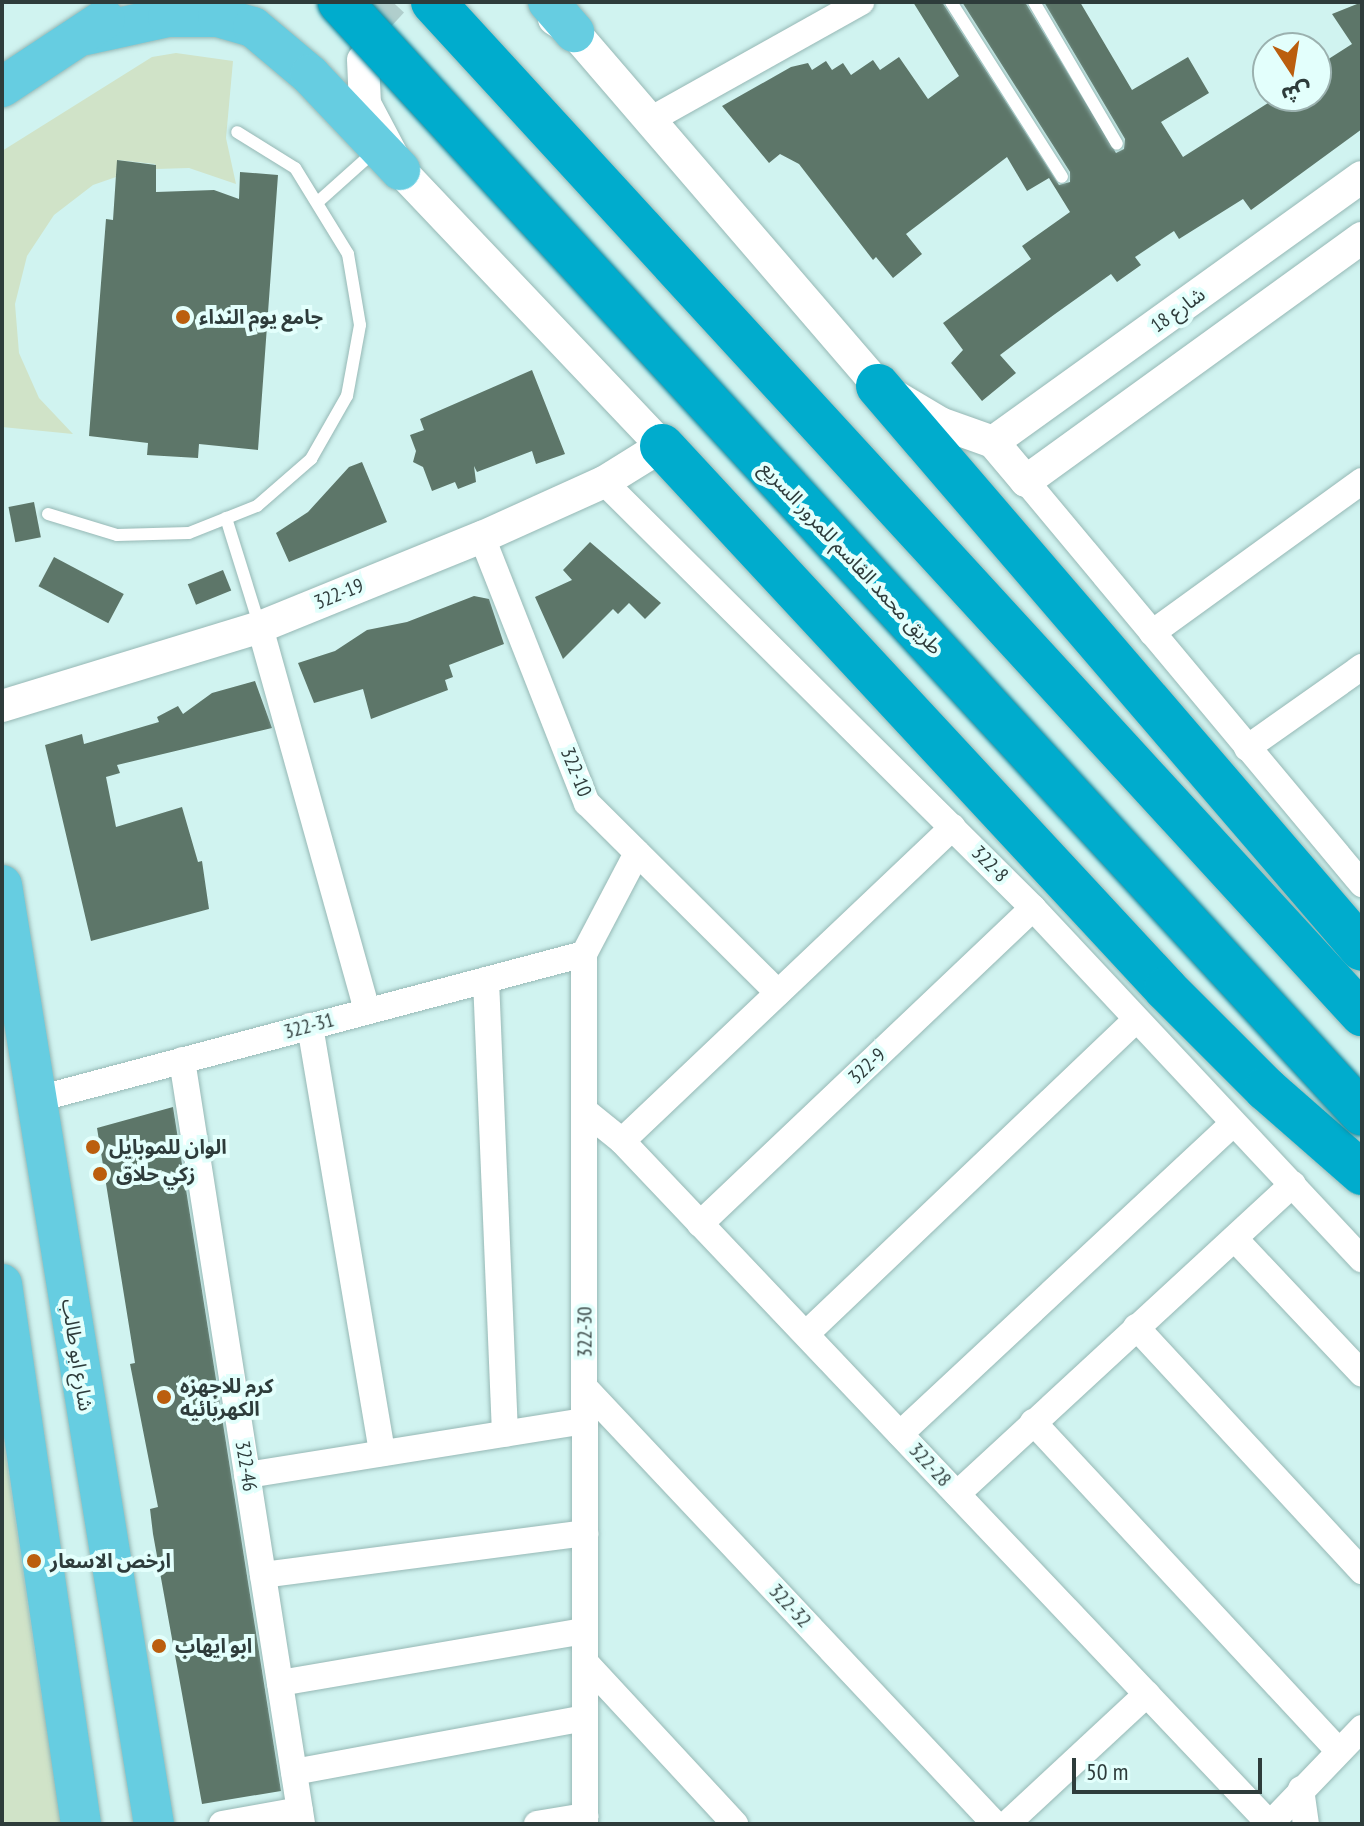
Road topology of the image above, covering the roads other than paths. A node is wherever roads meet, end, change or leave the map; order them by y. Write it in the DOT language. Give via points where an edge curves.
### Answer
graph roads {
  1 [pos="126,2"];
  2 [pos="340,2"];
  3 [pos="433,2"];
  4 [pos="535,2"];
  5 [pos="548,2"];
  6 [pos="861,2"];
  7 [pos="951,2"];
  8 [pos="1034,2"];
  9 [pos="574,32"];
  10 [pos="86,35"];
  11 [pos="363,60"];
  12 [pos="2,87"];
  13 [pos="650,120"];
  14 [pos="237,132"];
  15 [pos="1117,144"];
  16 [pos="390,158"];
  17 [pos="1062,177"];
  18 [pos="1361,179"];
  19 [pos="319,201"];
  20 [pos="1362,238"];
  21 [pos="878,386"];
  22 [pos="993,442"];
  23 [pos="662,446"];
  24 [pos="1026,481"];
  25 [pos="1362,481"];
  26 [pos="604,482"];
  27 [pos="48,514"];
  28 [pos="226,518"];
  29 [pos="482,537"];
  30 [pos="260,627"];
  31 [pos="1152,633"];
  32 [pos="1362,667"];
  33 [pos="2,706"];
  34 [pos="1247,748"];
  35 [pos="953,827"];
  36 [pos="637,853"];
  37 [pos="1359,876"];
  38 [pos="2,885"];
  39 [pos="1033,908"];
  40 [pos="1362,949"];
  41 [pos="584,954"];
  42 [pos="486,980"];
  43 [pos="778,993"];
  44 [pos="367,1011"];
  45 [pos="1362,1014"];
  46 [pos="1136,1020"];
  47 [pos="310,1026"];
  48 [pos="182,1060"];
  49 [pos="34,1100"];
  50 [pos="585,1111"];
  51 [pos="1362,1113"];
  52 [pos="1233,1124"];
  53 [pos="622,1141"];
  54 [pos="1362,1173"];
  55 [pos="1293,1184"];
  56 [pos="700,1224"];
  57 [pos="1235,1239"];
  58 [pos="1362,1259"];
  59 [pos="2,1284"];
  60 [pos="1136,1327"];
  61 [pos="806,1334"];
  62 [pos="1362,1374"];
  63 [pos="585,1388"];
  64 [pos="585,1421"];
  65 [pos="1033,1422"];
  66 [pos="505,1434"];
  67 [pos="900,1434"];
  68 [pos="382,1453"];
  69 [pos="247,1475"];
  70 [pos="957,1494"];
  71 [pos="585,1533"];
  72 [pos="1362,1571"];
  73 [pos="263,1575"];
  74 [pos="585,1631"];
  75 [pos="585,1662"];
  76 [pos="280,1683"];
  77 [pos="1147,1694"];
  78 [pos="585,1718"];
  79 [pos="1362,1728"];
  80 [pos="1338,1750"];
  81 [pos="294,1772"];
  82 [pos="1301,1789"];
  83 [pos="301,1817"];
  84 [pos="585,1820"];
  85 [pos="81,1824"];
  86 [pos="154,1824"];
  87 [pos="222,1824"];
  88 [pos="537,1824"];
  89 [pos="735,1824"];
  90 [pos="995,1824"];
  91 [pos="1007,1824"];
  92 [pos="1270,1824"];
  93 [pos="1306,1824"];
  1 -- 10 [label="main road"];
  2 -- 51 [label="highway, طريق محمد القاسم للمرور السريع, bridge"];
  3 -- 45 [label="highway"];
  4 -- 9 [label="street"];
  5 -- 9 [label="main road"];
  6 -- 13 [label="street"];
  7 -- 17 [label="lane"];
  8 -- 15 [label="lane"];
  9 -- 13 [label="street"];
  10 -- 12 [label="main road"];
  10 -- 16 [label="main road" via="168,17 218,17 253,27 310,75"];
  11 -- 16 [label="street" via="365,104"];
  13 -- 21 [label="street"];
  14 -- 19 [label="lane" via="295,168"];
  16 -- 19 [label="lane"];
  16 -- 23 [label="street"];
  18 -- 22 [label="street, شارع 18"];
  19 -- 28 [label="lane" via="348,254 360,325 347,396 311,459 257,506"];
  20 -- 24 [label="street"];
  21 -- 22 [label="street" via="940,423"];
  21 -- 40 [label="highway"];
  22 -- 24 [label="street"];
  23 -- 26 [label="street, 322-19"];
  23 -- 54 [label="highway" via="1166,989 1266,1089"];
  24 -- 31 [label="street"];
  25 -- 31 [label="street"];
  26 -- 29 [label="street, 322-19"];
  26 -- 35 [label="street, 322-8"];
  27 -- 28 [label="lane" via="117,535 189,533"];
  28 -- 30 [label="lane"];
  29 -- 30 [label="street, 322-19"];
  29 -- 36 [label="street, 322-10" via="587,803"];
  30 -- 33 [label="street, 322-19"];
  30 -- 44 [label="street"];
  31 -- 34 [label="street"];
  32 -- 34 [label="street"];
  34 -- 37 [label="street"];
  35 -- 39 [label="street, 322-8"];
  35 -- 43 [label="street"];
  36 -- 41 [label="street, 322-30"];
  36 -- 43 [label="street, 322-10"];
  38 -- 49 [label="main road, شارع ابو طالب"];
  39 -- 46 [label="street, 322-8"];
  39 -- 56 [label="street, 322-9"];
  41 -- 42 [label="street, 322-31"];
  41 -- 50 [label="street, 322-30"];
  42 -- 44 [label="street, 322-31"];
  42 -- 66 [label="street"];
  43 -- 53 [label="street"];
  44 -- 47 [label="street, 322-31"];
  46 -- 52 [label="street, 322-8"];
  46 -- 61 [label="street"];
  47 -- 48 [label="street, 322-31"];
  47 -- 68 [label="street"];
  48 -- 49 [label="street, 322-31"];
  48 -- 69 [label="street, 322-46"];
  49 -- 86 [label="main road, شارع ابو طالب"];
  50 -- 53 [label="street, 322-28"];
  50 -- 63 [label="street, 322-30"];
  52 -- 55 [label="street, 322-8"];
  52 -- 67 [label="street"];
  53 -- 56 [label="street, 322-28"];
  55 -- 57 [label="street"];
  55 -- 58 [label="street, 322-8"];
  56 -- 61 [label="street, 322-28"];
  57 -- 60 [label="street"];
  57 -- 62 [label="street"];
  59 -- 85 [label="main road"];
  60 -- 65 [label="street"];
  60 -- 72 [label="street"];
  61 -- 67 [label="street, 322-28"];
  63 -- 64 [label="street, 322-30"];
  63 -- 90 [label="street, 322-32"];
  64 -- 66 [label="street"];
  64 -- 71 [label="street, 322-30"];
  65 -- 70 [label="street"];
  65 -- 80 [label="street"];
  66 -- 68 [label="street"];
  67 -- 70 [label="street, 322-28"];
  68 -- 69 [label="street"];
  69 -- 73 [label="street, 322-46"];
  70 -- 77 [label="street, 322-28"];
  71 -- 73 [label="street"];
  71 -- 74 [label="street, 322-30"];
  73 -- 76 [label="street, 322-46"];
  74 -- 75 [label="street, 322-30"];
  74 -- 76 [label="street"];
  75 -- 78 [label="street, 322-30"];
  75 -- 89 [label="street"];
  76 -- 81 [label="street, 322-46"];
  77 -- 91 [label="street"];
  77 -- 92 [label="street, 322-28"];
  78 -- 81 [label="street"];
  78 -- 84 [label="street, 322-30"];
  79 -- 80 [label="street"];
  80 -- 82 [label="street"];
  81 -- 83 [label="street, 322-46"];
  82 -- 92 [label="street"];
  82 -- 93 [label="street"];
  83 -- 87 [label="street"];
  84 -- 88 [label="street"];
}
